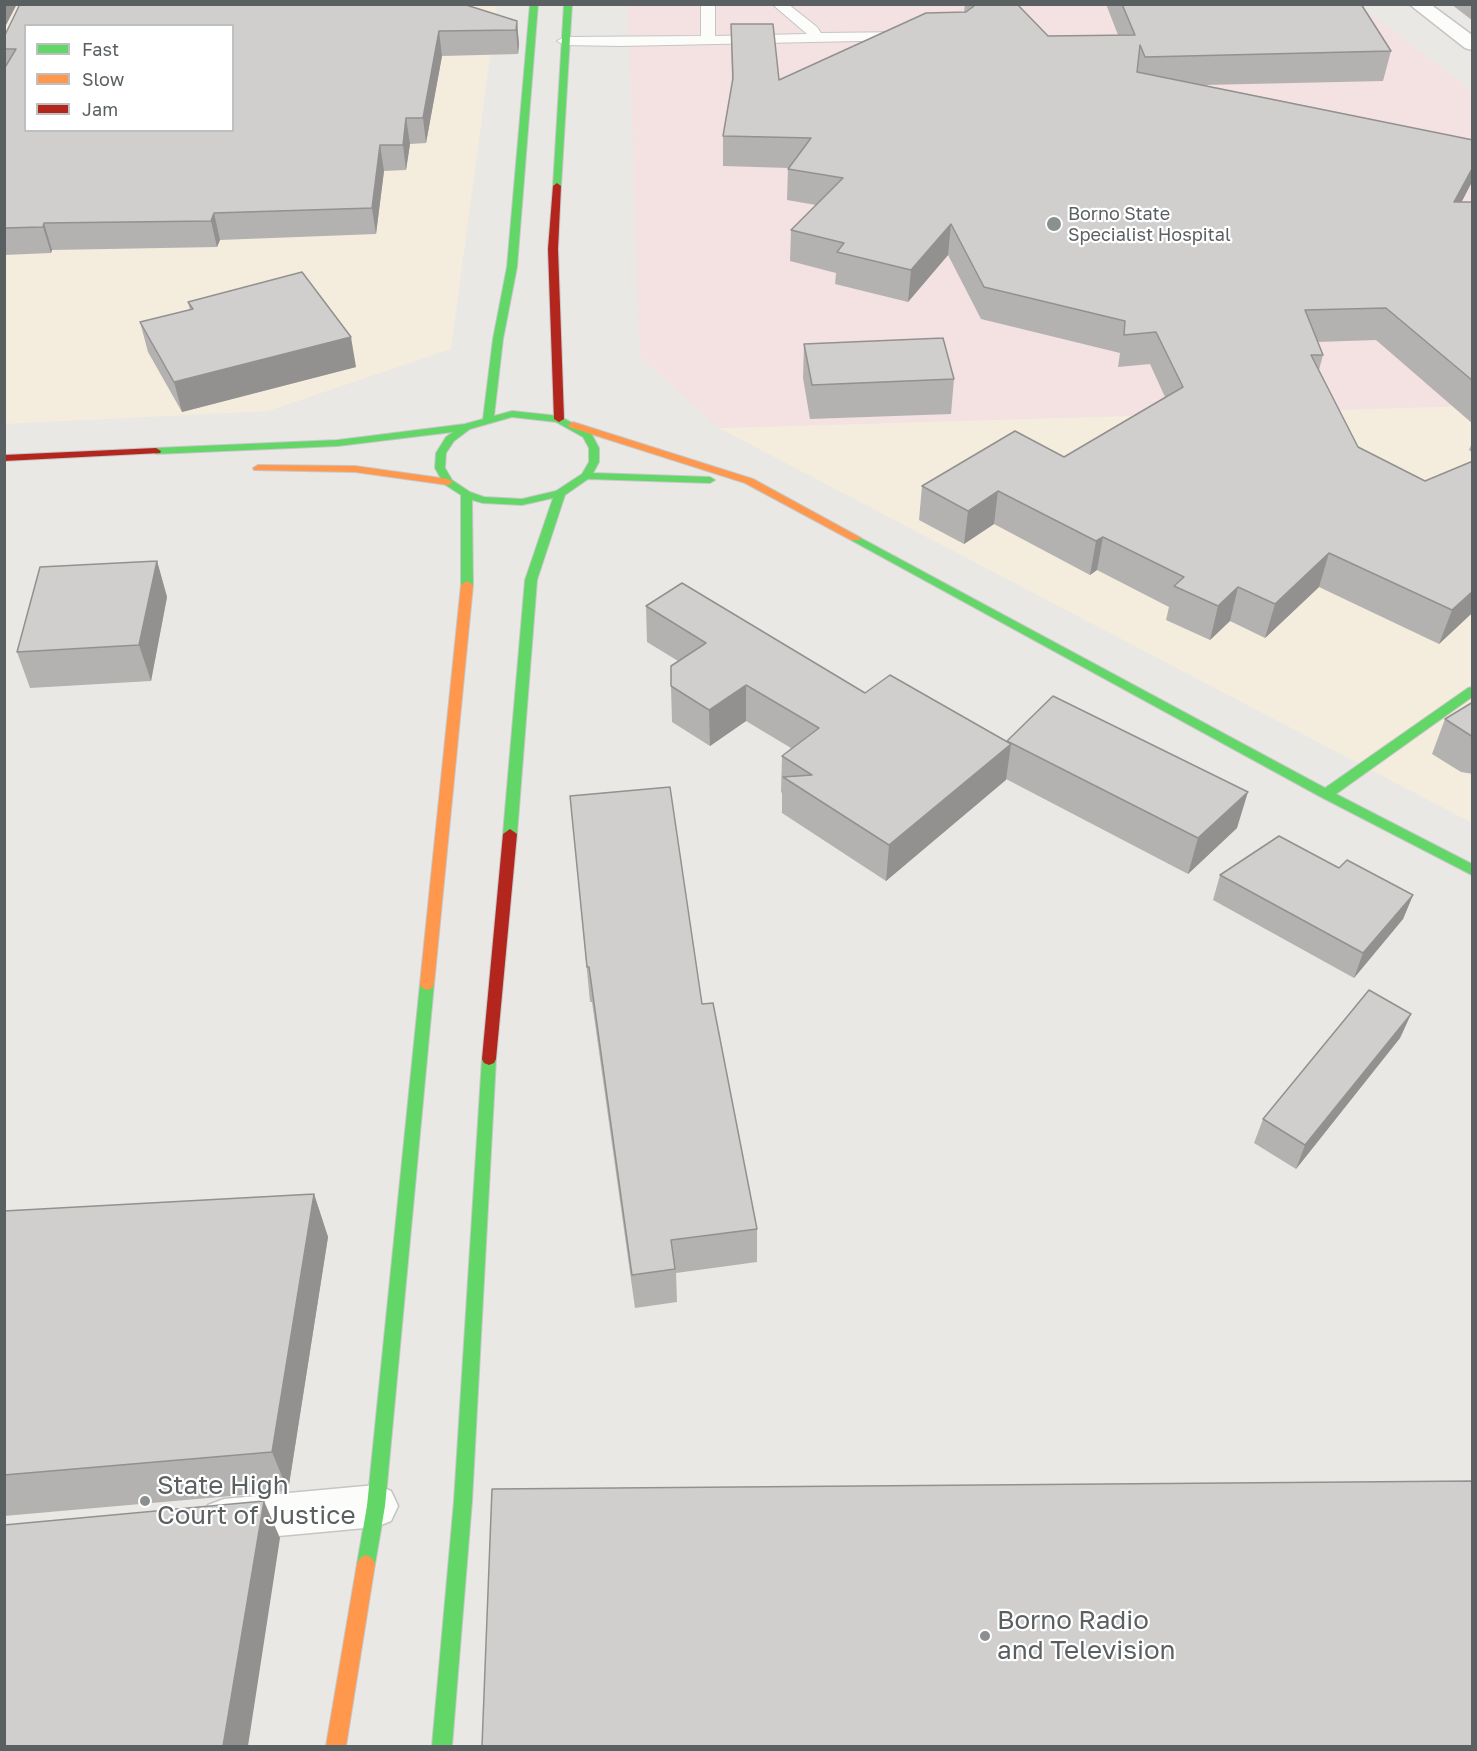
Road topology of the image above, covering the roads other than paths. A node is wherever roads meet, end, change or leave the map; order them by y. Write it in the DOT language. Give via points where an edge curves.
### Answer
graph roads {
  1 [pos="568,4"];
  2 [pos="708,4"];
  3 [pos="779,4"];
  4 [pos="1418,4"];
  5 [pos="530,6"];
  6 [pos="928,36"];
  7 [pos="817,38"];
  8 [pos="708,39"];
  9 [pos="564,41"];
  10 [pos="1473,44"];
  11 [pos="488,419"];
  12 [pos="566,422"];
  13 [pos="466,427"];
  14 [pos="4,458"];
  15 [pos="243,467"];
  16 [pos="586,476"];
  17 [pos="749,481"];
  18 [pos="448,482"];
  19 [pos="560,493"];
  20 [pos="466,494"];
  21 [pos="1473,691"];
  22 [pos="1326,794"];
  23 [pos="1473,870"];
  24 [pos="376,1506"];
  25 [pos="190,1523"];
  26 [pos="336,1746"];
  27 [pos="442,1746"];
  1 -- 9 [label="main road"];
  2 -- 8 [label="lane"];
  3 -- 7 [label="lane"];
  4 -- 10 [label="street"];
  5 -- 11 [label="main road" via="512,267"];
  6 -- 7 [label="lane"];
  7 -- 8 [label="lane"];
  8 -- 9 [label="lane"];
  9 -- 12 [label="main road" via="553,249"];
  11 -- 12 [label="main road" via="512,414"];
  11 -- 13 [label="main road"];
  12 -- 16 [label="main road" via="586,435 594,448 594,462"];
  12 -- 17 [label="main road"];
  13 -- 14 [label="main road" via="338,443"];
  13 -- 18 [label="main road" via="450,439 441,453 440,468"];
  15 -- 18 [label="main road" via="356,469"];
  16 -- 17 [label="main road"];
  16 -- 19 [label="main road"];
  17 -- 22 [label="main road"];
  18 -- 20 [label="main road"];
  19 -- 20 [label="main road" via="502,502"];
  19 -- 27 [label="main road" via="531,580 525,635 488,1069 463,1502"];
  20 -- 24 [label="main road" via="466,610"];
  21 -- 22 [label="main road"];
  22 -- 23 [label="main road"];
  24 -- 25 [label="street"];
  24 -- 26 [label="main road"];
}
